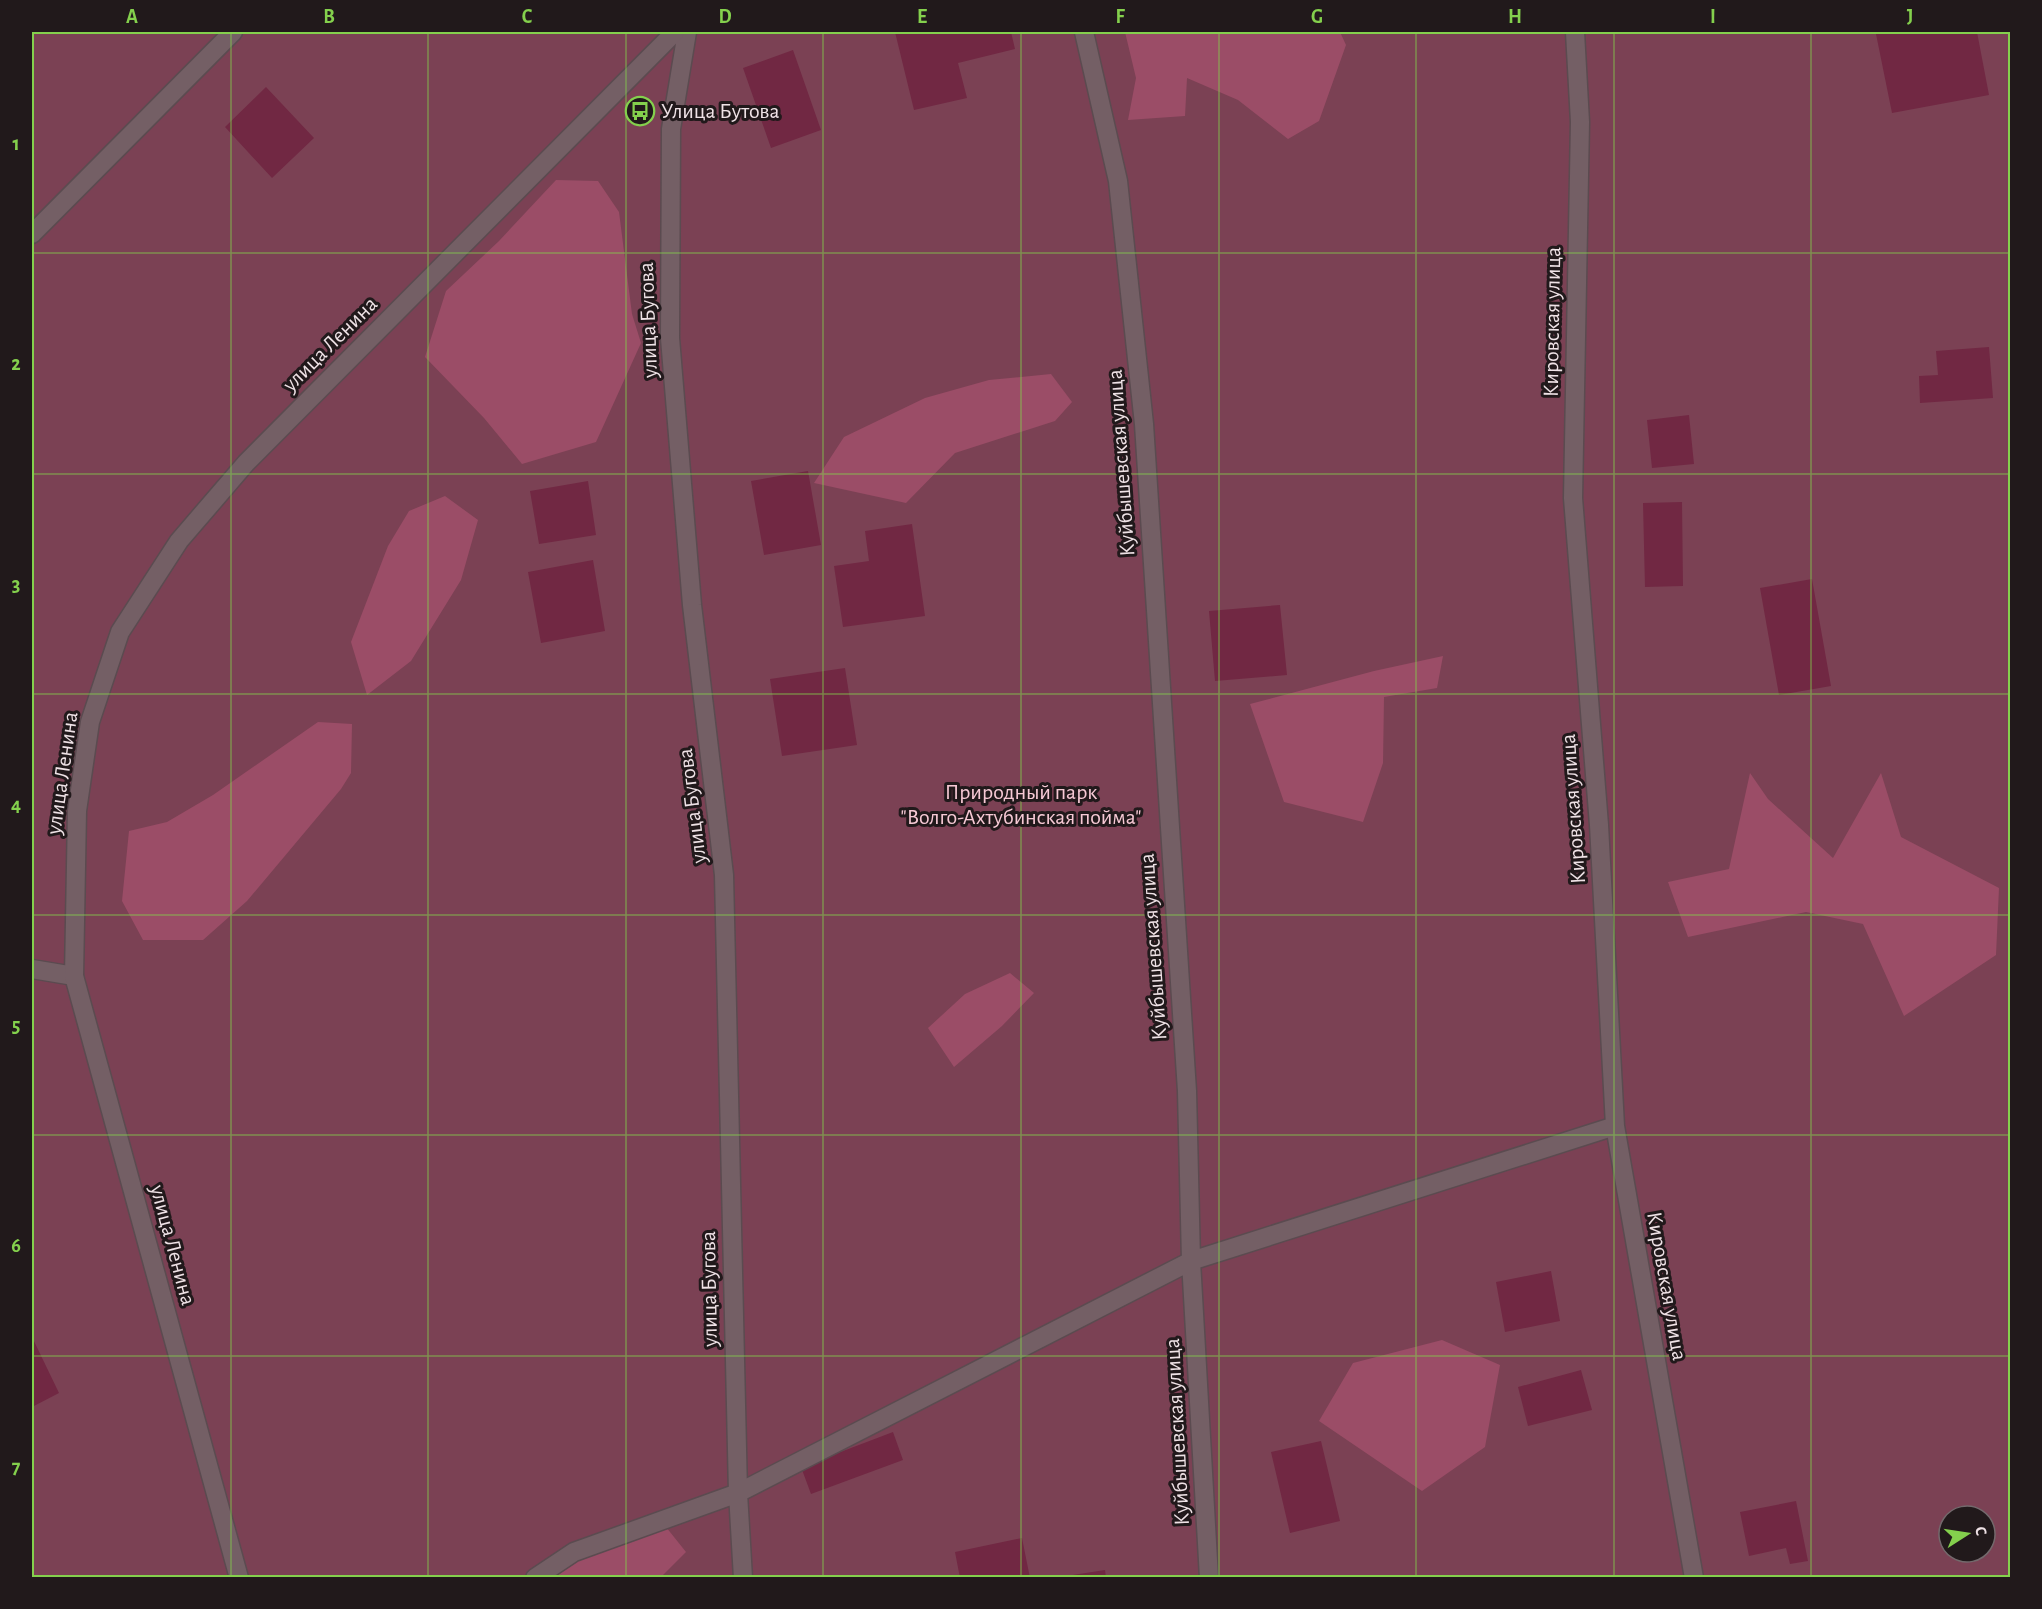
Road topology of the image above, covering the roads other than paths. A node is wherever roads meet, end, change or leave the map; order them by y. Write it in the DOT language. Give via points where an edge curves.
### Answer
graph roads {
  1 [pos="233,32"];
  2 [pos="675,32"];
  3 [pos="687,32"];
  4 [pos="1083,32"];
  5 [pos="1575,32"];
  6 [pos="32,234"];
  7 [pos="32,969"];
  8 [pos="74,976"];
  9 [pos="1615,1126"];
  10 [pos="1191,1261"];
  11 [pos="738,1493"];
  12 [pos="239,1578"];
  13 [pos="535,1578"];
  14 [pos="743,1578"];
  15 [pos="1209,1578"];
  16 [pos="1694,1578"];
  1 -- 6 [label="street"];
  2 -- 8 [label="street, улица Ленина" via="246,463 180,541 120,632 90,722 77,811"];
  3 -- 11 [label="street, улица Бугова" via="671,129 670,338 692,605 724,875"];
  4 -- 10 [label="street, Куйбышевская улица" via="1118,181 1144,424 1187,1091"];
  5 -- 9 [label="street, Кировская улица" via="1580,122 1572,498 1599,825"];
  7 -- 8 [label="street"];
  8 -- 12 [label="street, улица Ленина"];
  9 -- 10 [label="street"];
  9 -- 16 [label="street, Кировская улица"];
  10 -- 11 [label="street"];
  10 -- 15 [label="street, Куйбышевская улица"];
  11 -- 13 [label="street" via="574,1552"];
  11 -- 14 [label="street, улица Бугова"];
}
